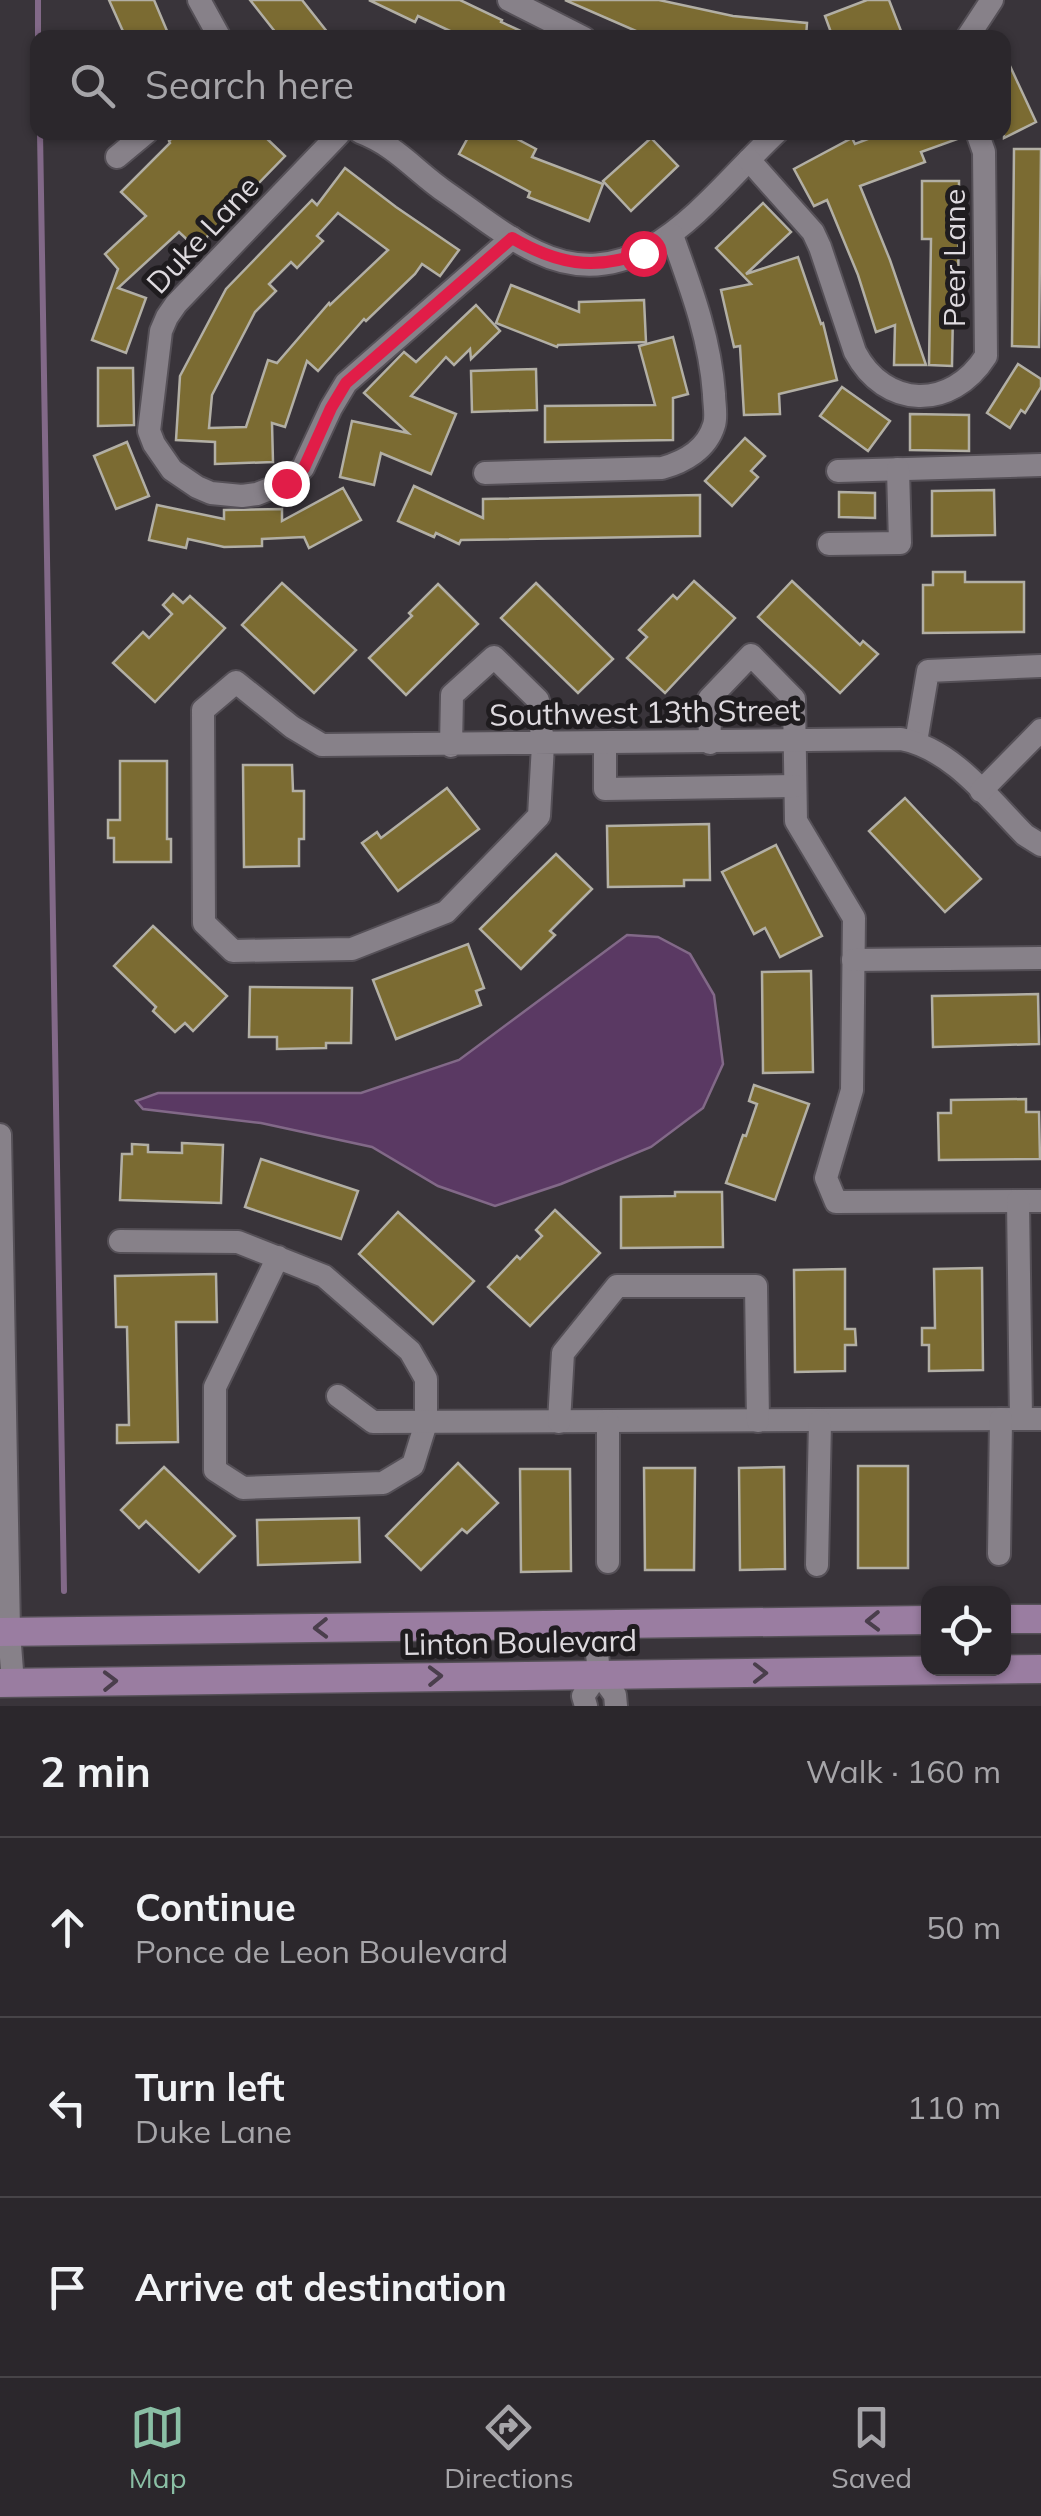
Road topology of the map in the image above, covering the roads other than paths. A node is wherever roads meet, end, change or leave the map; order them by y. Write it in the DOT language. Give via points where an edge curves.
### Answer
graph roads {
  1 [pos="199,0"];
  2 [pos="510,0"];
  3 [pos="992,0"];
  4 [pos="216,30"];
  5 [pos="568,30"];
  6 [pos="972,30"];
  7 [pos="137,140"];
  8 [pos="331,140"];
  9 [pos="377,140"];
  10 [pos="769,140"];
  11 [pos="980,140"];
  12 [pos="117,157"];
  13 [pos="750,160"];
  14 [pos="672,236"];
  15 [pos="512,238"];
  16 [pos="1041,465"];
  17 [pos="898,469"];
  18 [pos="838,471"];
  19 [pos="485,473"];
  20 [pos="829,544"];
  21 [pos="1041,666"];
  22 [pos="1041,730"];
  23 [pos="797,740"];
  24 [pos="710,743"];
  25 [pos="606,744"];
  26 [pos="543,745"];
  27 [pos="923,745"];
  28 [pos="451,746"];
  29 [pos="795,786"];
  30 [pos="982,792"];
  31 [pos="1041,845"];
  32 [pos="1041,958"];
  33 [pos="853,960"];
  34 [pos="0,1135"];
  35 [pos="1029,1201"];
  36 [pos="120,1241"];
  37 [pos="278,1258"];
  38 [pos="2,1286"];
  39 [pos="338,1396"];
  40 [pos="1021,1419"];
  41 [pos="758,1421"];
  42 [pos="820,1421"];
  43 [pos="559,1422"];
  44 [pos="608,1422"];
  45 [pos="426,1423"];
  46 [pos="999,1554"];
  47 [pos="608,1562"];
  48 [pos="817,1565"];
  49 [pos="1041,1619"];
  50 [pos="921,1620"];
  51 [pos="1011,1620"];
  52 [pos="594,1625"];
  53 [pos="4,1632"];
  54 [pos="1041,1669"];
  55 [pos="599,1674"];
  56 [pos="6,1683"];
  57 [pos="586,1706"];
  58 [pos="616,1706"];
  1 -- 4 [label="street"];
  2 -- 5 [label="street"];
  3 -- 6 [label="street"];
  7 -- 12 [label="street"];
  8 -- 15 [label="street, Duke Lane" via="167,316 150,431 162,458 184,480 211,493 242,496 286,483 304,468 346,383"];
  9 -- 15 [label="street"];
  10 -- 13 [label="street"];
  11 -- 13 [label="street, Peer Lane" via="986,356 958,386 932,395 892,390 861,364 813,232"];
  13 -- 14 [label="street"];
  14 -- 15 [label="street" via="643,253 598,264 552,258"];
  14 -- 19 [label="street" via="699,309 712,374 716,422 700,448 662,468"];
  16 -- 17 [label="street"];
  17 -- 18 [label="street"];
  17 -- 20 [label="street" via="900,543"];
  21 -- 27 [label="street" via="928,672"];
  22 -- 30 [label="street"];
  23 -- 24 [label="street, Southwest 13th Street"];
  23 -- 24 [label="street" via="794,699 750,655 708,698"];
  23 -- 27 [label="street, Southwest 13th Street"];
  23 -- 29 [label="street"];
  24 -- 25 [label="street, Southwest 13th Street"];
  25 -- 26 [label="street, Southwest 13th Street"];
  25 -- 29 [label="street" via="606,790"];
  26 -- 28 [label="street, Southwest 13th Street"];
  26 -- 28 [label="street" via="538,700 494,657 452,695"];
  26 -- 28 [label="street, Southwest 13th Street" via="539,816 446,912 352,949 233,951 204,923 203,710 236,682 322,745"];
  27 -- 30 [label="street"];
  29 -- 33 [label="street" via="796,821 854,918"];
  30 -- 31 [label="street"];
  32 -- 33 [label="street"];
  33 -- 35 [label="street" via="852,1090 826,1178 836,1202"];
  34 -- 38 [label="street"];
  35 -- 40 [label="street"];
  36 -- 37 [label="street" via="238,1242"];
  37 -- 45 [label="street" via="324,1276 410,1351 426,1379"];
  37 -- 45 [label="street" via="215,1387 215,1470 243,1488 382,1484 413,1465"];
  38 -- 53 [label="street"];
  39 -- 45 [label="street" via="373,1422"];
  40 -- 42 [label="street"];
  40 -- 46 [label="street"];
  41 -- 42 [label="street"];
  41 -- 43 [label="street" via="756,1286 617,1286 563,1352"];
  41 -- 44 [label="street"];
  42 -- 48 [label="street"];
  43 -- 44 [label="street"];
  43 -- 45 [label="street"];
  44 -- 47 [label="street"];
  49 -- 51 [label="main road"];
  50 -- 52 [label="main road, Linton Boulevard, one-way"];
  52 -- 53 [label="main road, Linton Boulevard, one-way"];
  52 -- 55 [label="street"];
  53 -- 56 [label="street"];
  55 -- 54 [label="main road, Linton Boulevard, one-way"];
  56 -- 55 [label="main road, Linton Boulevard, one-way"];
  55 -- 57 [label="street" via="584,1696"];
  55 -- 58 [label="street"];
}
